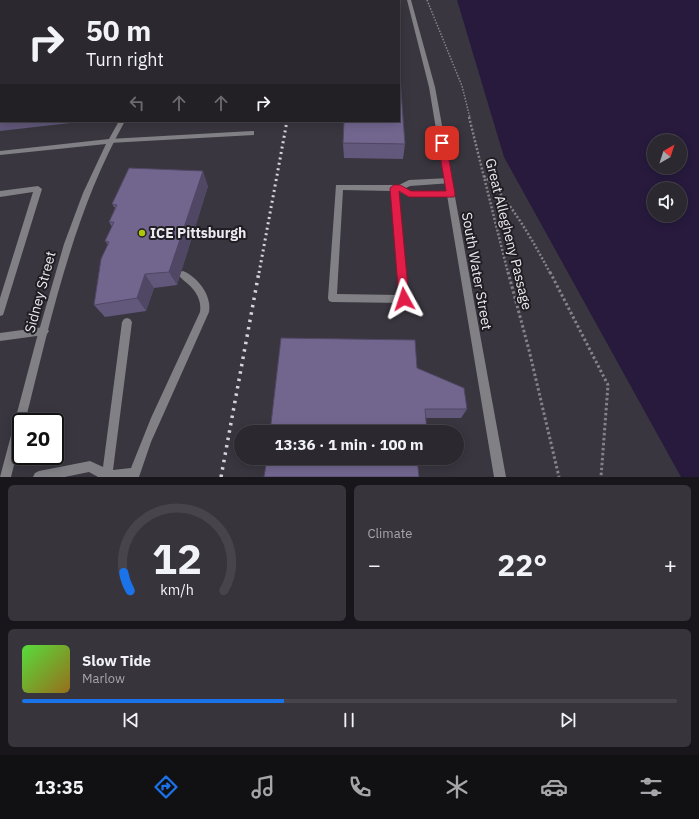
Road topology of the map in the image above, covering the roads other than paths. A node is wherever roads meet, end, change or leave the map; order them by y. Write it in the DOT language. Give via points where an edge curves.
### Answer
graph roads {
  1 [pos="409,0"];
  2 [pos="121,122"];
  3 [pos="252,134"];
  4 [pos="109,141"];
  5 [pos="0,154"];
  6 [pos="448,181"];
  7 [pos="397,188"];
  8 [pos="0,194"];
  9 [pos="451,194"];
  10 [pos="183,275"];
  11 [pos="0,312"];
  12 [pos="127,322"];
  13 [pos="44,331"];
  14 [pos="0,337"];
  15 [pos="134,475"];
  16 [pos="107,476"];
  17 [pos="5,477"];
  18 [pos="39,477"];
  19 [pos="500,477"];
  1 -- 6 [label="street, South Water Street" via="432,87"];
  2 -- 4 [label="street, Sidney Street"];
  3 -- 4 [label="street"];
  4 -- 5 [label="street"];
  4 -- 13 [label="street, Sidney Street" via="76,220"];
  6 -- 7 [label="street" via="408,183"];
  6 -- 9 [label="street, South Water Street"];
  7 -- 7 [label="street" via="338,187 332,298 404,299"];
  7 -- 9 [label="street" via="409,194"];
  8 -- 11 [label="street" via="38,189"];
  9 -- 19 [label="street, South Water Street"];
  10 -- 15 [label="street" via="202,292 205,308"];
  12 -- 16 [label="street"];
  13 -- 14 [label="street"];
  13 -- 17 [label="street, Sidney Street"];
  15 -- 16 [label="street"];
  16 -- 18 [label="street" via="90,466"];
}
